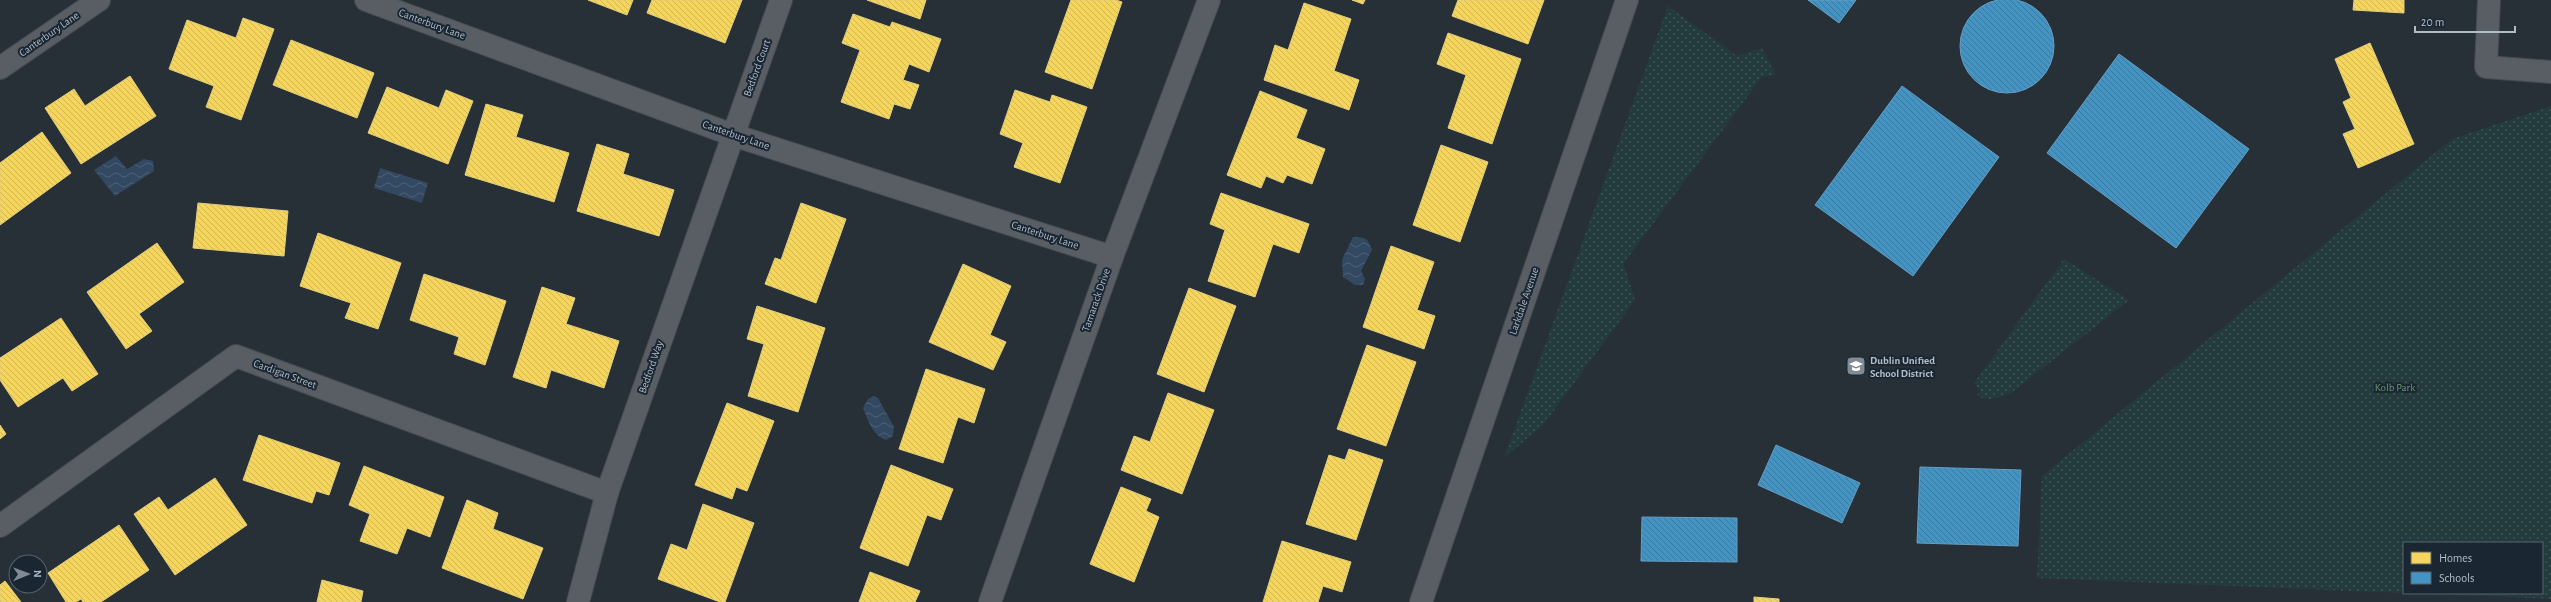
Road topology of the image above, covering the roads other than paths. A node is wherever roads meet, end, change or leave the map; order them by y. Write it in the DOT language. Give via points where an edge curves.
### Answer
graph roads {
  1 [pos="99,0"];
  2 [pos="782,0"];
  3 [pos="1209,0"];
  4 [pos="1627,0"];
  5 [pos="2489,0"];
  6 [pos="376,2"];
  7 [pos="0,68"];
  8 [pos="2551,72"];
  9 [pos="732,135"];
  10 [pos="1112,257"];
  11 [pos="607,493"];
  12 [pos="0,526"];
  13 [pos="578,602"];
  14 [pos="990,602"];
  15 [pos="1421,602"];
  1 -- 7 [label="street, Canterbury Lane"];
  2 -- 9 [label="street, Bedford Court"];
  3 -- 10 [label="street, Tamarack Drive"];
  4 -- 15 [label="street, Larkdale Avenue"];
  5 -- 8 [label="street" via="2486,67"];
  6 -- 9 [label="street, Canterbury Lane"];
  9 -- 10 [label="street, Canterbury Lane"];
  9 -- 11 [label="street, Bedford Way"];
  10 -- 14 [label="street, Tamarack Drive"];
  11 -- 12 [label="street, Cardigan Street" via="236,356"];
  11 -- 13 [label="street, Bedford Way"];
}
